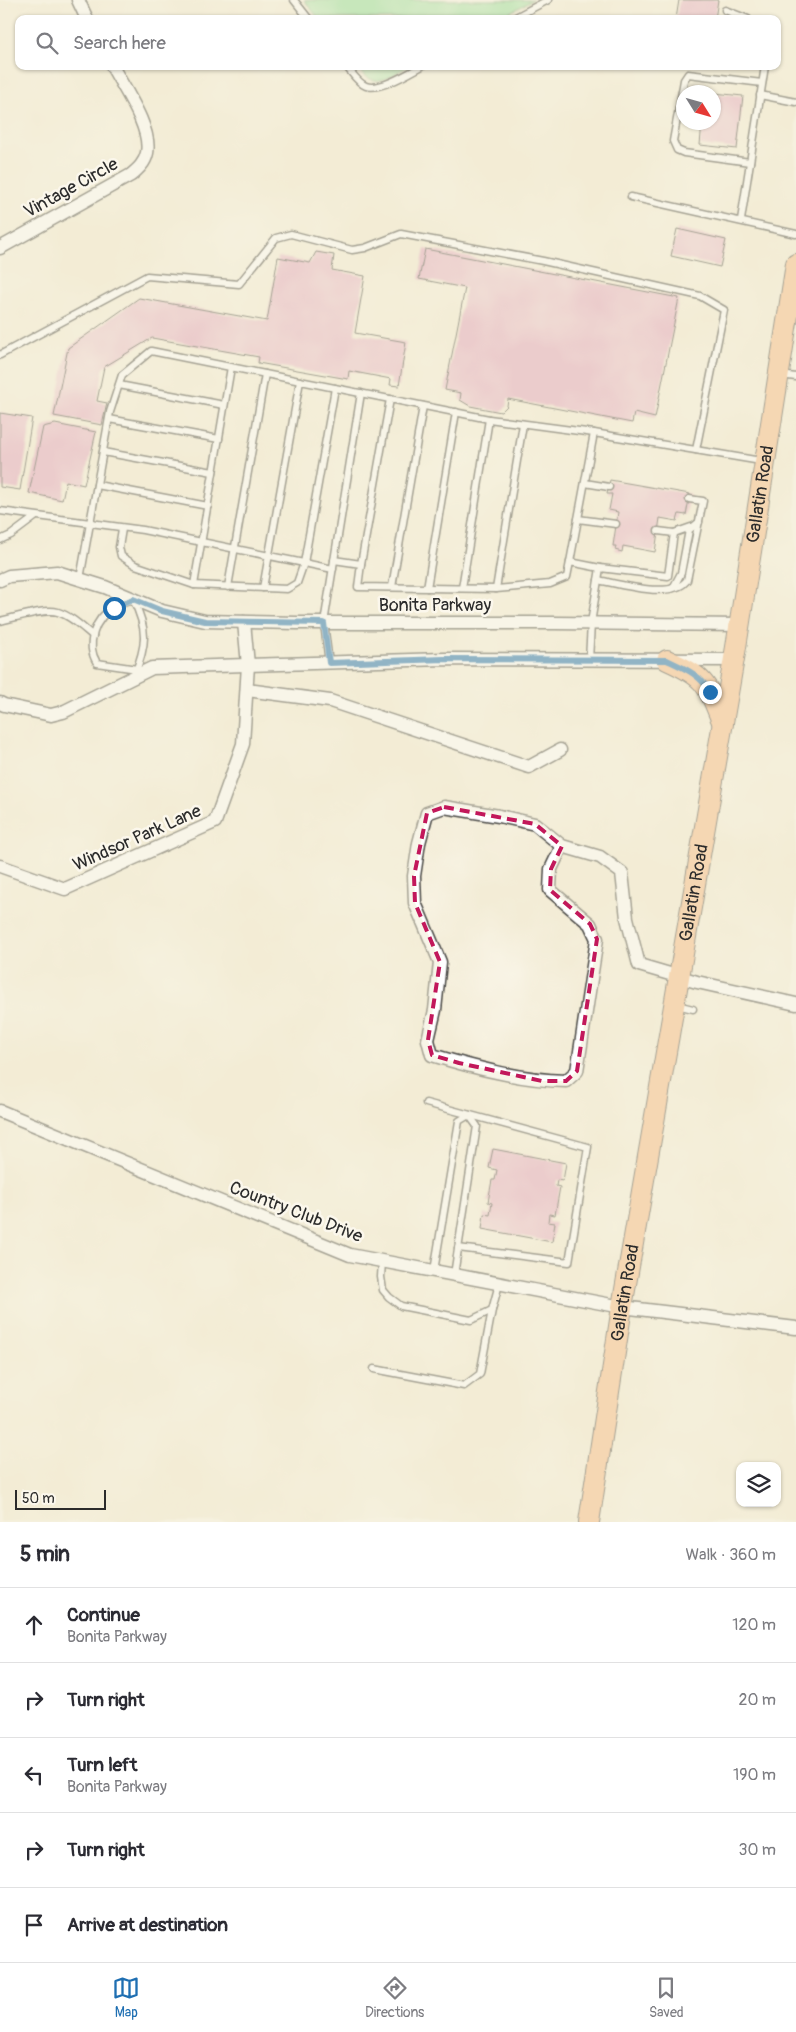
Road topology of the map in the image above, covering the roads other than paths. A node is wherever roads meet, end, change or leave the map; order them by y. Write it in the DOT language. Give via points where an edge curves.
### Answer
graph roads {
  1 [pos="78,0"];
  2 [pos="294,0"];
  3 [pos="548,0"];
  4 [pos="725,10"];
  5 [pos="86,15"];
  6 [pos="306,15"];
  7 [pos="520,15"];
  8 [pos="738,15"];
  9 [pos="114,70"];
  10 [pos="349,70"];
  11 [pos="414,70"];
  12 [pos="764,70"];
  13 [pos="762,84"];
  14 [pos="760,95"];
  15 [pos="796,102"];
  16 [pos="750,162"];
  17 [pos="631,197"];
  18 [pos="740,220"];
  19 [pos="796,234"];
  20 [pos="0,248"];
  21 [pos="796,264"];
  22 [pos="0,355"];
  23 [pos="231,366"];
  24 [pos="265,374"];
  25 [pos="787,376"];
  26 [pos="300,381"];
  27 [pos="119,385"];
  28 [pos="336,388"];
  29 [pos="362,393"];
  30 [pos="390,399"];
  31 [pos="224,405"];
  32 [pos="424,406"];
  33 [pos="456,412"];
  34 [pos="109,419"];
  35 [pos="489,419"];
  36 [pos="523,424"];
  37 [pos="594,433"];
  38 [pos="219,439"];
  39 [pos="696,450"];
  40 [pos="103,452"];
  41 [pos="765,461"];
  42 [pos="213,472"];
  43 [pos="585,483"];
  44 [pos="97,485"];
  45 [pos="608,487"];
  46 [pos="689,499"];
  47 [pos="208,506"];
  48 [pos="0,511"];
  49 [pos="34,517"];
  50 [pos="578,519"];
  51 [pos="699,522"];
  52 [pos="90,524"];
  53 [pos="616,524"];
  54 [pos="691,527"];
  55 [pos="122,528"];
  56 [pos="658,531"];
  57 [pos="674,533"];
  58 [pos="0,540"];
  59 [pos="202,542"];
  60 [pos="235,549"];
  61 [pos="269,556"];
  62 [pos="334,560"];
  63 [pos="570,562"];
  64 [pos="304,563"];
  65 [pos="361,564"];
  66 [pos="600,568"];
  67 [pos="333,569"];
  68 [pos="0,580"];
  69 [pos="80,580"];
  70 [pos="598,580"];
  71 [pos="194,585"];
  72 [pos="228,587"];
  73 [pos="392,587"];
  74 [pos="263,588"];
  75 [pos="427,588"];
  76 [pos="462,588"];
  77 [pos="673,588"];
  78 [pos="496,589"];
  79 [pos="133,599"];
  80 [pos="0,621"];
  81 [pos="244,622"];
  82 [pos="324,623"];
  83 [pos="591,623"];
  84 [pos="740,625"];
  85 [pos="93,636"];
  86 [pos="589,660"];
  87 [pos="667,660"];
  88 [pos="734,660"];
  89 [pos="329,663"];
  90 [pos="248,665"];
  91 [pos="135,673"];
  92 [pos="246,690"];
  93 [pos="0,703"];
  94 [pos="723,724"];
  95 [pos="560,750"];
  96 [pos="562,846"];
  97 [pos="0,866"];
  98 [pos="679,978"];
  99 [pos="796,1004"];
  100 [pos="426,1103"];
  101 [pos="0,1110"];
  102 [pos="469,1115"];
  103 [pos="458,1248"];
  104 [pos="382,1261"];
  105 [pos="434,1271"];
  106 [pos="454,1275"];
  107 [pos="499,1284"];
  108 [pos="622,1307"];
  109 [pos="492,1310"];
  110 [pos="796,1328"];
  111 [pos="374,1369"];
  112 [pos="589,1522"];
  1 -- 5 [label="street"];
  2 -- 6 [label="lane"];
  3 -- 7 [label="lane"];
  4 -- 8 [label="lane"];
  9 -- 20 [label="street, Vintage Circle" via="144,126 147,153 143,165 131,175"];
  10 -- 11 [label="lane" via="365,86 374,88"];
  12 -- 13 [label="lane"];
  13 -- 14 [label="lane"];
  13 -- 16 [label="lane" via="688,74 684,80 673,141 677,150 684,153"];
  14 -- 15 [label="lane"];
  14 -- 16 [label="lane"];
  16 -- 18 [label="lane"];
  17 -- 18 [label="lane"];
  18 -- 19 [label="lane"];
  21 -- 25 [label="main road, Gallatin Road"];
  22 -- 39 [label="lane" via="147,276 239,284 276,238 291,234 352,250 401,234 700,296 724,310"];
  23 -- 24 [label="lane"];
  23 -- 27 [label="lane" via="151,350 122,375"];
  23 -- 31 [label="lane"];
  24 -- 26 [label="lane"];
  24 -- 60 [label="lane"];
  25 -- 41 [label="main road, Gallatin Road"];
  26 -- 28 [label="lane"];
  26 -- 61 [label="lane"];
  27 -- 31 [label="lane"];
  27 -- 34 [label="lane"];
  28 -- 29 [label="lane"];
  28 -- 64 [label="lane"];
  29 -- 30 [label="lane"];
  29 -- 62 [label="lane"];
  30 -- 32 [label="lane"];
  30 -- 65 [label="lane"];
  31 -- 38 [label="lane"];
  32 -- 33 [label="lane"];
  32 -- 73 [label="lane"];
  33 -- 35 [label="lane"];
  33 -- 75 [label="lane"];
  34 -- 38 [label="lane"];
  34 -- 40 [label="lane"];
  35 -- 36 [label="lane"];
  35 -- 76 [label="lane"];
  36 -- 37 [label="lane"];
  36 -- 78 [label="lane"];
  37 -- 39 [label="lane"];
  37 -- 43 [label="lane"];
  38 -- 42 [label="lane"];
  39 -- 41 [label="lane"];
  40 -- 42 [label="lane"];
  40 -- 44 [label="lane"];
  41 -- 84 [label="main road, Gallatin Road"];
  42 -- 47 [label="lane"];
  43 -- 45 [label="lane"];
  43 -- 50 [label="lane"];
  44 -- 47 [label="lane"];
  44 -- 52 [label="lane"];
  46 -- 51 [label="lane" via="703,501"];
  47 -- 59 [label="lane"];
  48 -- 49 [label="lane"];
  49 -- 52 [label="lane"];
  49 -- 58 [label="lane" via="11,536"];
  50 -- 53 [label="lane"];
  50 -- 63 [label="lane"];
  51 -- 54 [label="lane"];
  51 -- 77 [label="lane" via="687,580"];
  52 -- 55 [label="lane"];
  52 -- 69 [label="lane"];
  54 -- 57 [label="lane"];
  54 -- 77 [label="lane" via="681,572"];
  55 -- 59 [label="lane"];
  55 -- 71 [label="lane" via="121,556"];
  56 -- 57 [label="lane"];
  57 -- 66 [label="lane" via="668,576"];
  59 -- 60 [label="lane"];
  59 -- 71 [label="lane"];
  60 -- 61 [label="lane"];
  60 -- 72 [label="lane"];
  61 -- 64 [label="lane"];
  61 -- 74 [label="lane"];
  62 -- 65 [label="lane"];
  62 -- 67 [label="lane"];
  63 -- 66 [label="lane"];
  63 -- 78 [label="lane" via="567,577 550,584"];
  64 -- 67 [label="lane"];
  64 -- 74 [label="lane" via="297,583 287,589"];
  65 -- 73 [label="lane" via="358,587"];
  66 -- 70 [label="lane"];
  67 -- 82 [label="lane"];
  68 -- 69 [label="street, Bonita Parkway" via="9,576 57,572"];
  69 -- 79 [label="street, Bonita Parkway"];
  70 -- 77 [label="lane" via="659,590"];
  70 -- 83 [label="lane"];
  71 -- 72 [label="lane"];
  72 -- 74 [label="lane"];
  73 -- 75 [label="lane"];
  75 -- 76 [label="lane"];
  76 -- 78 [label="lane"];
  79 -- 81 [label="street, Bonita Parkway" via="162,611 205,621"];
  79 -- 85 [label="lane" via="104,615"];
  79 -- 91 [label="lane" via="145,636 143,653"];
  80 -- 85 [label="lane" via="56,611"];
  81 -- 82 [label="street, Bonita Parkway"];
  81 -- 90 [label="street, Windsor Park Lane"];
  82 -- 83 [label="street, Bonita Parkway"];
  82 -- 89 [label="lane"];
  83 -- 84 [label="street, Bonita Parkway"];
  83 -- 86 [label="lane"];
  84 -- 88 [label="main road, Gallatin Road"];
  85 -- 91 [label="lane" via="92,654 97,662"];
  86 -- 87 [label="street"];
  86 -- 89 [label="street" via="444,659"];
  87 -- 88 [label="street"];
  87 -- 94 [label="main road" via="688,669 707,685"];
  88 -- 94 [label="main road, Gallatin Road"];
  89 -- 90 [label="street"];
  90 -- 91 [label="street" via="152,668"];
  90 -- 92 [label="street, Windsor Park Lane"];
  91 -- 93 [label="street" via="63,712 51,715"];
  92 -- 95 [label="street" via="330,701 529,767"];
  92 -- 97 [label="street, Windsor Park Lane" via="243,744 215,822 65,888"];
  94 -- 98 [label="main road, Gallatin Road"];
  96 -- 96 [label="street" via="551,869 550,890 590,924 597,939 577,1071 566,1081 542,1081 432,1055 428,1040 436,1010 440,962 415,903 414,876 427,812 444,807 535,824"];
  96 -- 98 [label="street" via="600,857 622,873 627,918 639,965"];
  98 -- 99 [label="street"];
  98 -- 108 [label="main road, Gallatin Road" via="684,1006"];
  100 -- 102 [label="lane"];
  101 -- 104 [label="street, Country Club Drive" via="350,1255"];
  102 -- 103 [label="lane" via="477,1126"];
  102 -- 103 [label="lane" via="588,1147 569,1262"];
  102 -- 105 [label="lane" via="459,1121"];
  103 -- 106 [label="lane"];
  104 -- 105 [label="street, Country Club Drive"];
  104 -- 109 [label="lane" via="383,1290 401,1306 471,1320"];
  105 -- 106 [label="street, Country Club Drive"];
  106 -- 107 [label="street, Country Club Drive"];
  107 -- 108 [label="street, Country Club Drive"];
  107 -- 109 [label="lane"];
  108 -- 110 [label="street, Country Club Drive"];
  108 -- 112 [label="main road, Gallatin Road"];
  109 -- 111 [label="lane" via="480,1374 464,1386"];
}
